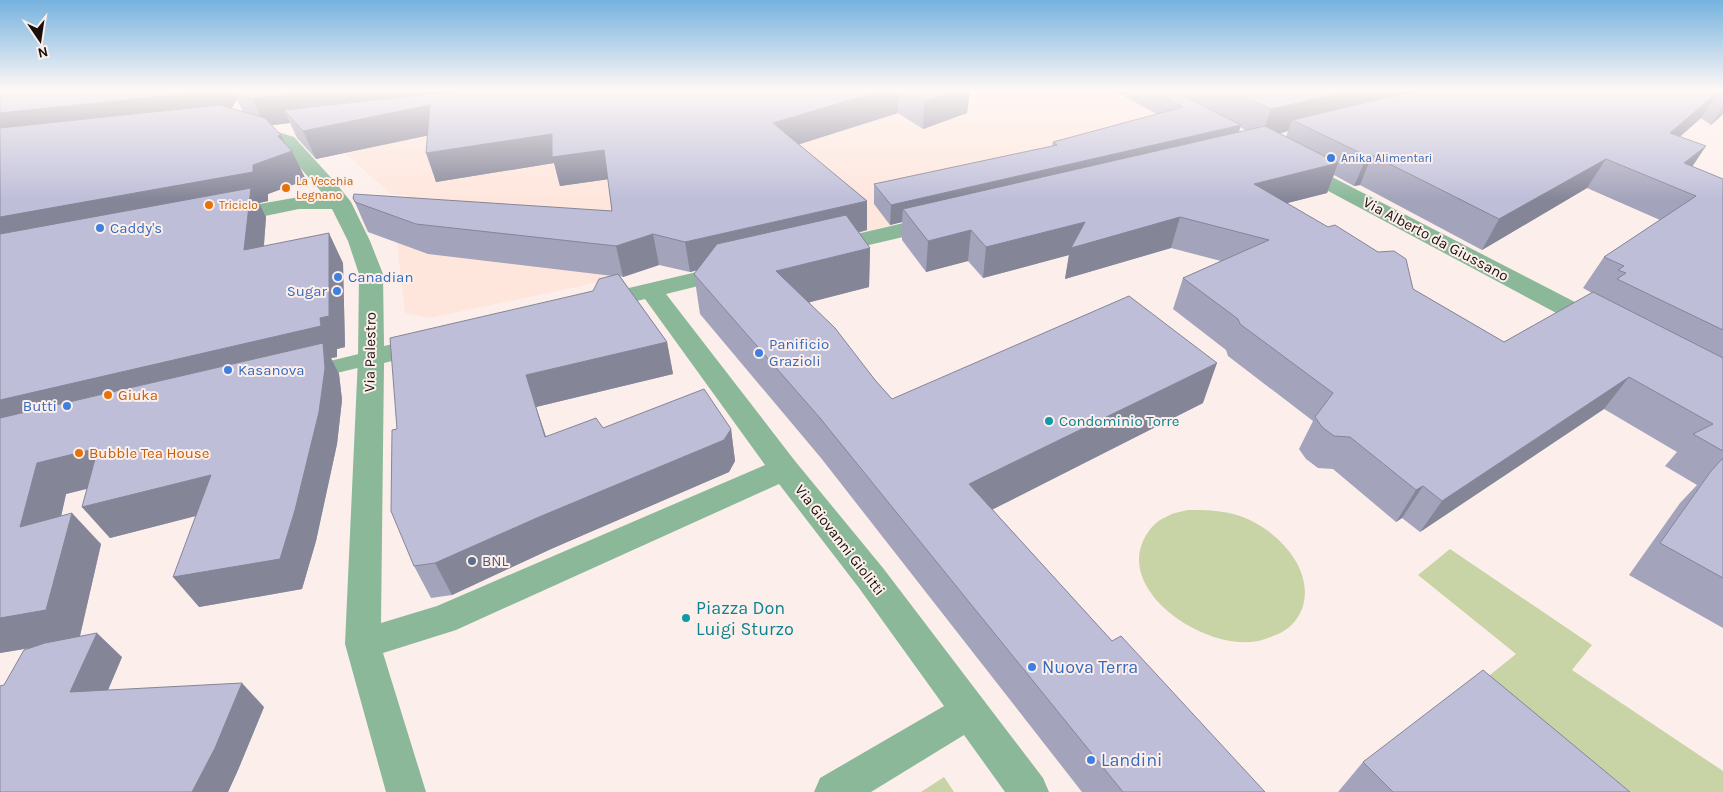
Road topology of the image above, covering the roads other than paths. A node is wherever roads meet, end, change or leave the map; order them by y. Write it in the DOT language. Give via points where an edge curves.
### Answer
graph roads {
  1 [pos="247,126"];
  2 [pos="300,130"];
  3 [pos="265,134"];
  4 [pos="1277,156"];
  5 [pos="340,202"];
  6 [pos="962,217"];
  7 [pos="202,222"];
  8 [pos="808,252"];
  9 [pos="751,266"];
  10 [pos="650,289"];
  11 [pos="576,307"];
  12 [pos="1619,336"];
  13 [pos="445,340"];
  14 [pos="371,358"];
  15 [pos="285,378"];
  16 [pos="784,469"];
  17 [pos="363,644"];
  18 [pos="970,711"];
  19 [pos="400,790"];
  20 [pos="834,792"];
  21 [pos="1029,792"];
  1 -- 3 [label="street, Via Palestro"];
  2 -- 3 [label="street"];
  3 -- 5 [label="street, Via Palestro" via="287,141"];
  4 -- 12 [label="street, Via Alberto da Giussano"];
  5 -- 7 [label="street" via="299,203"];
  5 -- 14 [label="street, Via Palestro" via="371,274"];
  6 -- 8 [label="street"];
  9 -- 10 [label="street"];
  10 -- 11 [label="street"];
  10 -- 16 [label="street, Via Giovanni Giolitti"];
  13 -- 14 [label="street"];
  14 -- 15 [label="street"];
  14 -- 17 [label="street, Via Palestro"];
  16 -- 17 [label="street" via="444,619"];
  16 -- 18 [label="street, Via Giovanni Giolitti" via="871,578"];
  17 -- 19 [label="street"];
  18 -- 20 [label="street"];
  18 -- 21 [label="street, Via Giovanni Giolitti"];
}
